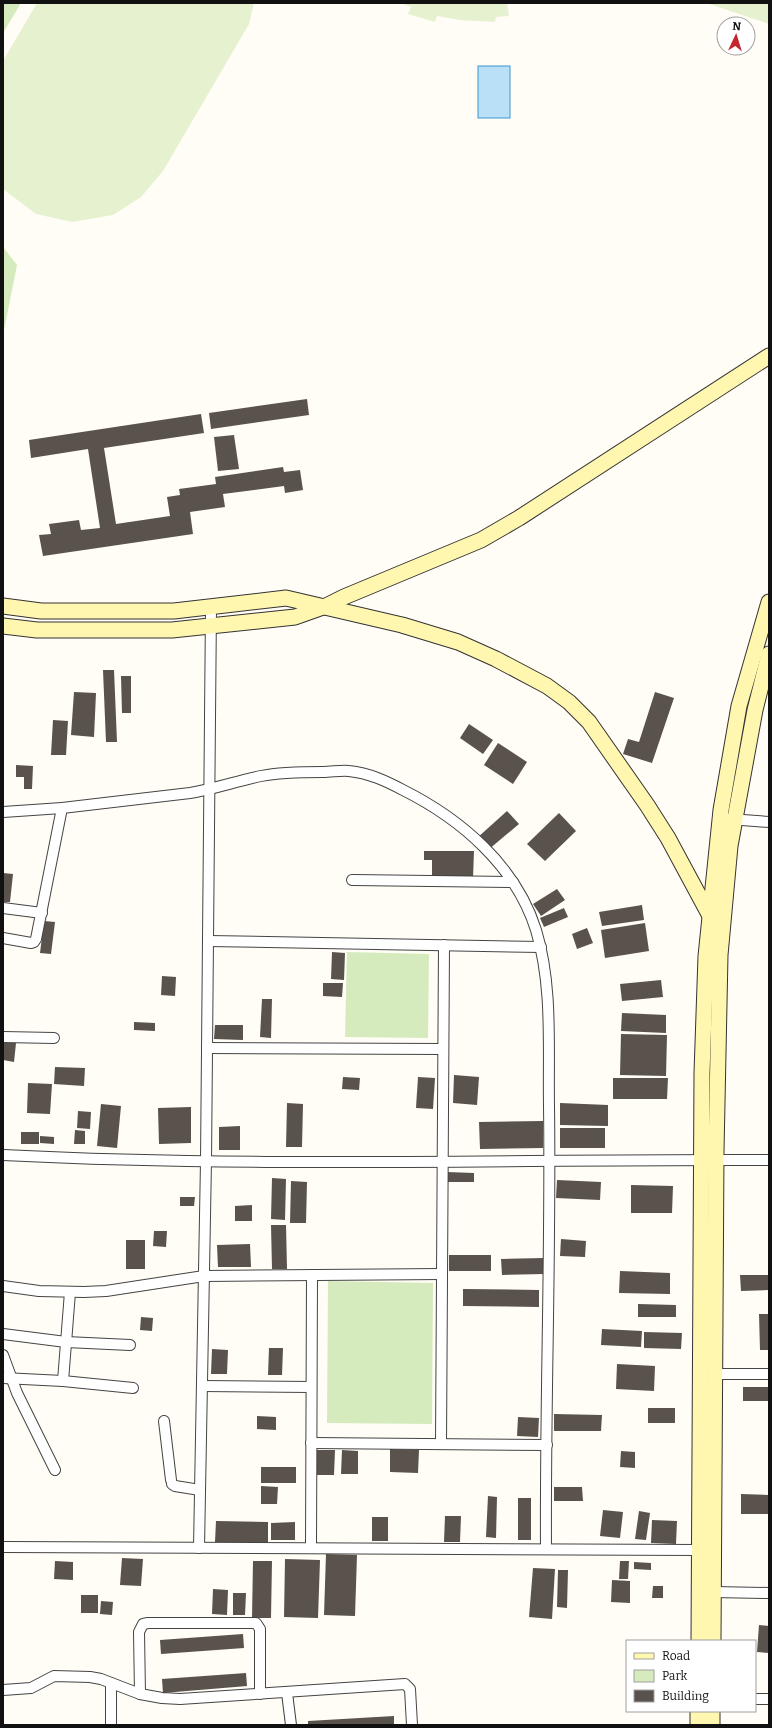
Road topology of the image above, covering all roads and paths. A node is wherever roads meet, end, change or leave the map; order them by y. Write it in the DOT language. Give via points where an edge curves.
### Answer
graph roads {
  1 [pos="769,356"];
  2 [pos="769,602"];
  3 [pos="3,606"];
  4 [pos="326,606"];
  5 [pos="211,607"];
  6 [pos="3,626"];
  7 [pos="211,626"];
  8 [pos="769,654"];
  9 [pos="210,790"];
  10 [pos="62,808"];
  11 [pos="3,812"];
  12 [pos="720,818"];
  13 [pos="735,820"];
  14 [pos="769,822"];
  15 [pos="352,880"];
  16 [pos="513,882"];
  17 [pos="3,908"];
  18 [pos="42,913"];
  19 [pos="710,916"];
  20 [pos="3,938"];
  21 [pos="722,938"];
  22 [pos="208,941"];
  23 [pos="444,945"];
  24 [pos="541,947"];
  25 [pos="3,1037"];
  26 [pos="54,1038"];
  27 [pos="207,1048"];
  28 [pos="444,1049"];
  29 [pos="3,1155"];
  30 [pos="709,1160"];
  31 [pos="769,1160"];
  32 [pos="206,1161"];
  33 [pos="550,1161"];
  34 [pos="443,1162"];
  35 [pos="442,1274"];
  36 [pos="312,1275"];
  37 [pos="204,1276"];
  38 [pos="3,1286"];
  39 [pos="70,1292"];
  40 [pos="3,1334"];
  41 [pos="66,1342"];
  42 [pos="130,1345"];
  43 [pos="3,1355"];
  44 [pos="715,1374"];
  45 [pos="769,1374"];
  46 [pos="6,1378"];
  47 [pos="63,1381"];
  48 [pos="202,1386"];
  49 [pos="311,1387"];
  50 [pos="133,1388"];
  51 [pos="164,1420"];
  52 [pos="311,1443"];
  53 [pos="441,1444"];
  54 [pos="547,1445"];
  55 [pos="55,1470"];
  56 [pos="200,1490"];
  57 [pos="3,1547"];
  58 [pos="199,1548"];
  59 [pos="311,1548"];
  60 [pos="546,1549"];
  61 [pos="700,1550"];
  62 [pos="713,1592"];
  63 [pos="769,1593"];
  64 [pos="699,1640"];
  65 [pos="713,1640"];
  66 [pos="111,1683"];
  67 [pos="3,1690"];
  68 [pos="287,1693"];
  69 [pos="140,1694"];
  70 [pos="260,1694"];
  71 [pos="756,1699"];
  72 [pos="769,1699"];
  73 [pos="698,1712"];
  74 [pos="712,1712"];
  75 [pos="111,1725"];
  76 [pos="291,1725"];
  77 [pos="412,1725"];
  78 [pos="698,1725"];
  79 [pos="712,1725"];
  1 -- 4 [label="street" via="481,540"];
  2 -- 12 [label="street" via="739,706"];
  3 -- 5 [label="street" via="41,611 174,611"];
  4 -- 5 [label="street" via="286,598"];
  4 -- 7 [label="street" via="295,617"];
  4 -- 19 [label="street" via="458,642 541,683 569,702 596,732 647,806 668,838"];
  5 -- 7 [label="street"];
  6 -- 7 [label="street" via="37,630 153,631"];
  7 -- 9 [label="street"];
  8 -- 13 [label="street" via="755,710"];
  9 -- 10 [label="street"];
  9 -- 16 [label="street" via="263,776 302,772 348,771 374,776 421,799 449,817 495,859"];
  9 -- 22 [label="street"];
  10 -- 11 [label="street"];
  10 -- 18 [label="street"];
  12 -- 13 [label="street"];
  12 -- 19 [label="street"];
  13 -- 14 [label="street"];
  13 -- 21 [label="street" via="730,846"];
  15 -- 16 [label="street"];
  16 -- 24 [label="street" via="529,913"];
  17 -- 18 [label="street"];
  18 -- 20 [label="street" via="39,932 34,942 26,943"];
  19 -- 21 [label="street"];
  19 -- 30 [label="street" via="702,1073"];
  21 -- 30 [label="street"];
  22 -- 23 [label="street"];
  22 -- 27 [label="street"];
  23 -- 24 [label="street"];
  23 -- 28 [label="street"];
  24 -- 33 [label="street" via="548,1024"];
  25 -- 26 [label="street"];
  27 -- 28 [label="street"];
  27 -- 32 [label="street"];
  28 -- 34 [label="street"];
  29 -- 32 [label="street" via="98,1160"];
  30 -- 31 [label="street"];
  30 -- 33 [label="street"];
  30 -- 44 [label="street"];
  30 -- 61 [label="street"];
  32 -- 34 [label="street"];
  32 -- 37 [label="street"];
  33 -- 34 [label="street"];
  33 -- 54 [label="street"];
  34 -- 35 [label="street"];
  35 -- 36 [label="street"];
  35 -- 53 [label="street"];
  36 -- 37 [label="street"];
  36 -- 49 [label="street"];
  37 -- 39 [label="street" via="106,1291"];
  37 -- 48 [label="street"];
  38 -- 39 [label="street"];
  39 -- 41 [label="street"];
  40 -- 41 [label="street"];
  41 -- 42 [label="street"];
  41 -- 47 [label="street"];
  43 -- 46 [label="street"];
  44 -- 45 [label="street"];
  44 -- 62 [label="street"];
  46 -- 47 [label="street"];
  46 -- 55 [label="street"];
  47 -- 50 [label="street"];
  48 -- 49 [label="street"];
  48 -- 56 [label="street"];
  49 -- 52 [label="street"];
  51 -- 56 [label="street" via="172,1482 175,1486"];
  52 -- 53 [label="street"];
  52 -- 59 [label="street"];
  53 -- 54 [label="street"];
  54 -- 60 [label="street"];
  56 -- 58 [label="street"];
  57 -- 58 [label="street"];
  58 -- 59 [label="street"];
  59 -- 60 [label="street"];
  60 -- 61 [label="street"];
  61 -- 64 [label="street"];
  62 -- 63 [label="street"];
  62 -- 65 [label="street"];
  66 -- 67 [label="street" via="90,1677 59,1676 31,1688"];
  66 -- 69 [label="street"];
  66 -- 75 [label="street"];
  68 -- 70 [label="street"];
  68 -- 76 [label="street"];
  68 -- 77 [label="street" via="405,1684 410,1689"];
  69 -- 70 [label="street" via="180,1699"];
  69 -- 70 [label="street" via="139,1629 143,1624 256,1623 260,1629"];
  71 -- 72 [label="street"];
  73 -- 78 [label="street"];
  74 -- 79 [label="street"];
}
